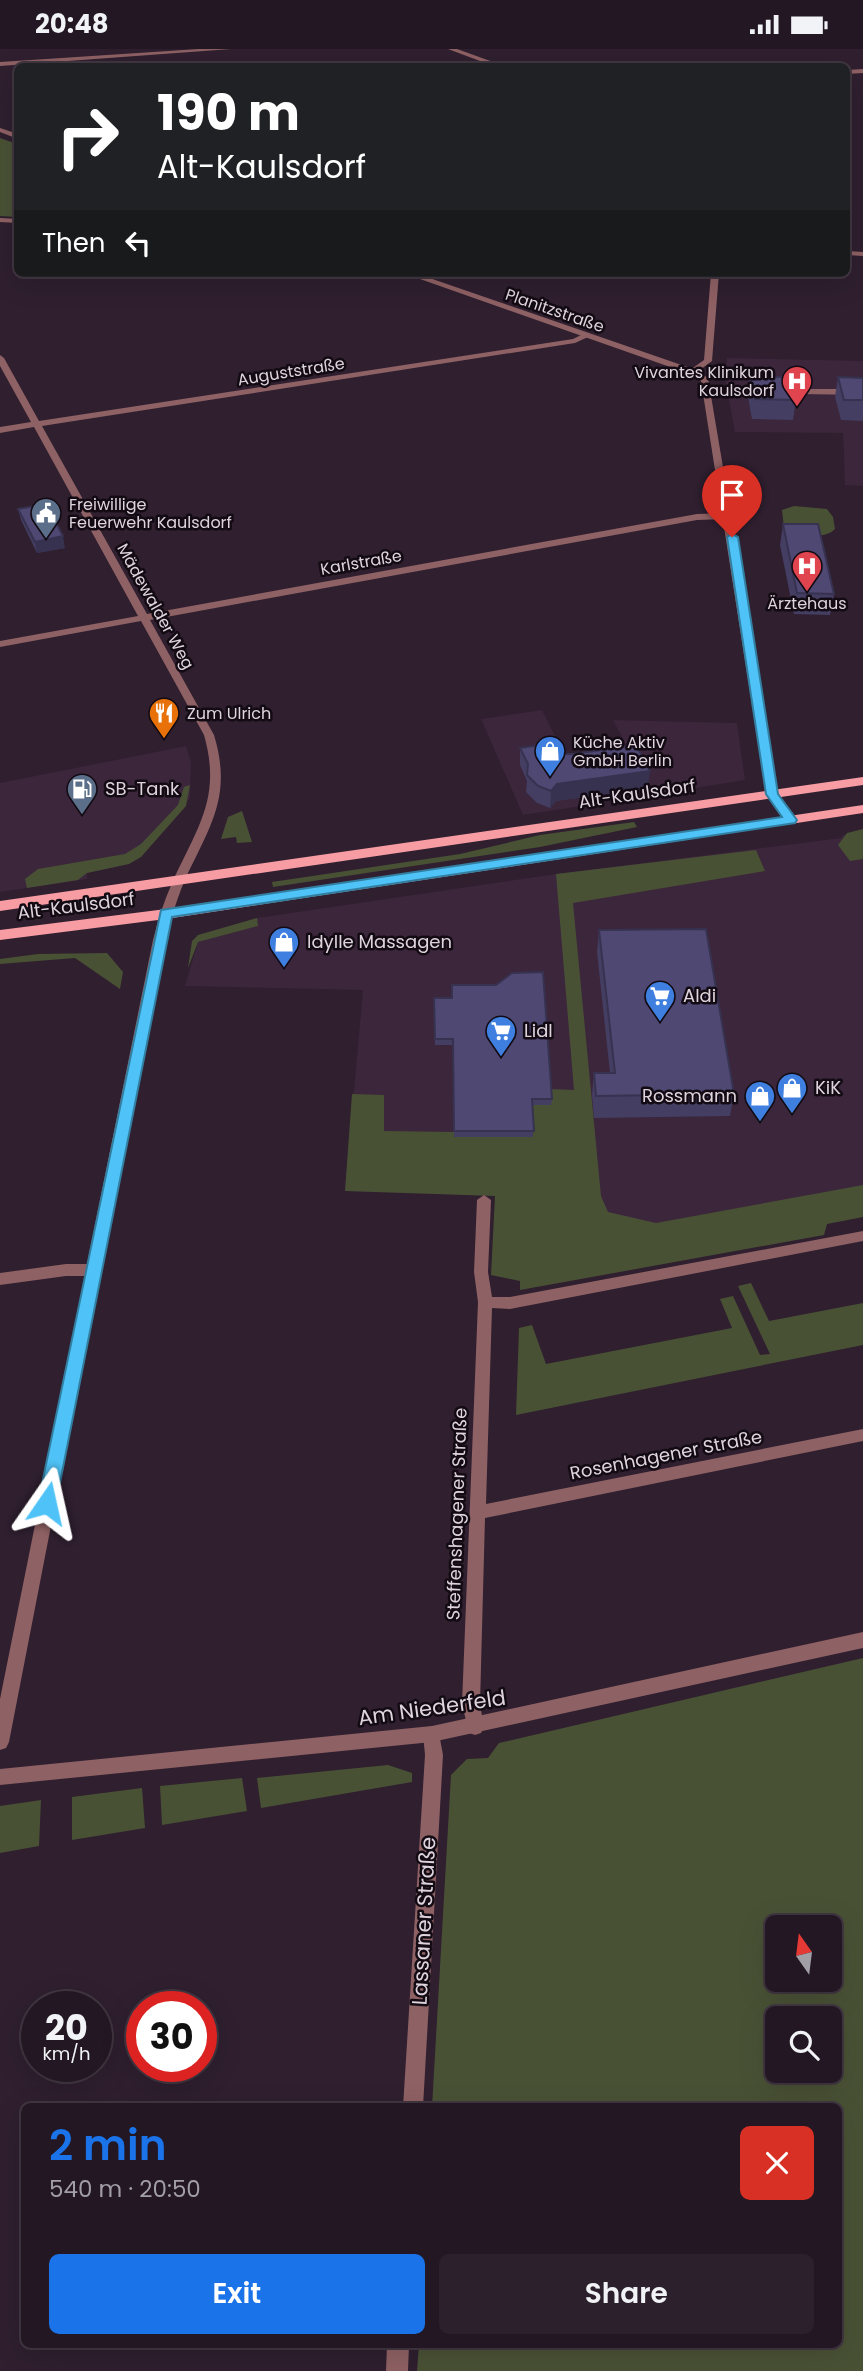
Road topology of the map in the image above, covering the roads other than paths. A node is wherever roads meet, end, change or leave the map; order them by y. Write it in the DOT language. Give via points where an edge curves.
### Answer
graph roads {
  1 [pos="228,49"];
  2 [pos="451,49"];
  3 [pos="15,63"];
  4 [pos="492,63"];
  5 [pos="418,277"];
  6 [pos="715,277"];
  7 [pos="584,335"];
  8 [pos="0,358"];
  9 [pos="693,372"];
  10 [pos="803,392"];
  11 [pos="863,392"];
  12 [pos="36,425"];
  13 [pos="0,430"];
  14 [pos="728,516"];
  15 [pos="145,618"];
  16 [pos="0,644"];
  17 [pos="863,781"];
  18 [pos="772,794"];
  19 [pos="863,809"];
  20 [pos="791,820"];
  21 [pos="180,880"];
  22 [pos="0,906"];
  23 [pos="166,913"];
  24 [pos="0,935"];
  25 [pos="484,1200"];
  26 [pos="863,1235"];
  27 [pos="94,1270"];
  28 [pos="0,1279"];
  29 [pos="485,1302"];
  30 [pos="863,1435"];
  31 [pos="476,1513"];
  32 [pos="863,1640"];
  33 [pos="475,1727"];
  34 [pos="432,1734"];
  35 [pos="0,1742"];
  36 [pos="0,1777"];
  37 [pos="413,2103"];
  38 [pos="398,2348"];
  39 [pos="397,2371"];
  1 -- 3 [label="street"];
  2 -- 4 [label="street"];
  5 -- 7 [label="street, Planitzstraße"];
  6 -- 9 [label="street" via="708,361"];
  7 -- 9 [label="street, Planitzstraße"];
  7 -- 12 [label="street, Auguststraße" via="575,341"];
  8 -- 12 [label="street, Mädewalder Weg"];
  9 -- 14 [label="street" via="705,380"];
  10 -- 11 [label="street"];
  12 -- 13 [label="street, Auguststraße"];
  12 -- 15 [label="street, Mädewalder Weg"];
  14 -- 15 [label="street, Karlstraße" via="697,517"];
  14 -- 18 [label="street"];
  15 -- 16 [label="street, Karlstraße"];
  15 -- 21 [label="street, Mädewalder Weg" via="216,752 215,807"];
  17 -- 18 [label="main road, Alt-Kaulsdorf"];
  18 -- 20 [label="street"];
  18 -- 21 [label="main road, Alt-Kaulsdorf"];
  19 -- 20 [label="main road, Alt-Kaulsdorf"];
  20 -- 23 [label="main road, Alt-Kaulsdorf"];
  21 -- 22 [label="main road, Alt-Kaulsdorf"];
  21 -- 23 [label="street, Mädewalder Weg"];
  23 -- 24 [label="main road, Alt-Kaulsdorf"];
  23 -- 27 [label="street, Mädewalder Weg"];
  25 -- 29 [label="street, Steffenshagener Straße" via="481,1272"];
  26 -- 29 [label="street" via="510,1303"];
  27 -- 28 [label="street"];
  27 -- 35 [label="street, Mädewalder Weg"];
  29 -- 31 [label="street, Steffenshagener Straße"];
  30 -- 31 [label="street, Rosenhagener Straße"];
  31 -- 33 [label="street, Steffenshagener Straße" via="471,1704"];
  32 -- 33 [label="street, Am Niederfeld"];
  33 -- 34 [label="street, Am Niederfeld"];
  34 -- 36 [label="street, Am Niederfeld"];
  34 -- 37 [label="street, Lassaner Straße"];
  38 -- 39 [label="street"];
}
